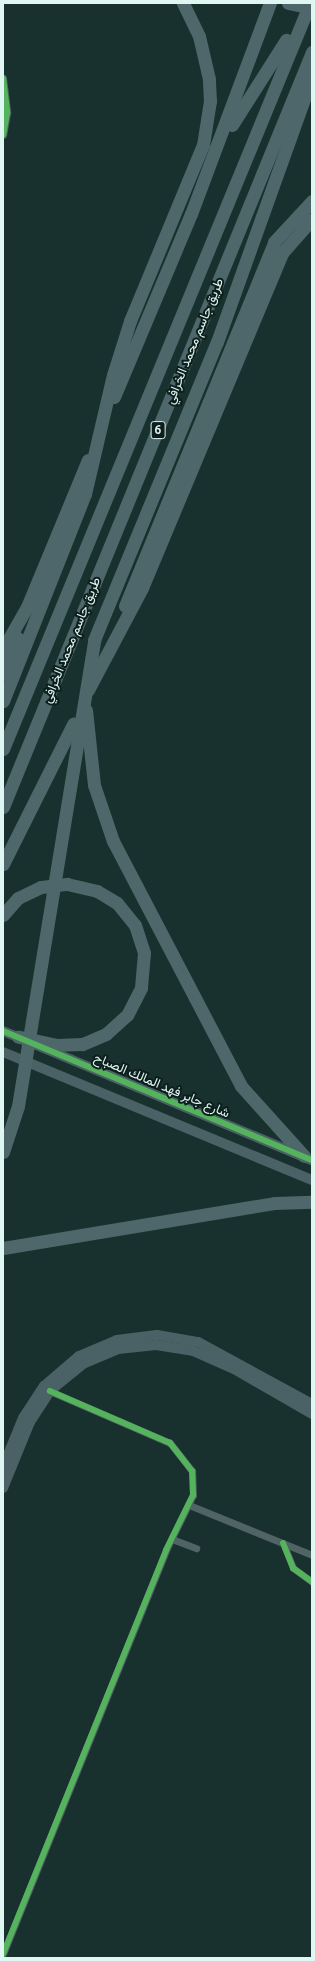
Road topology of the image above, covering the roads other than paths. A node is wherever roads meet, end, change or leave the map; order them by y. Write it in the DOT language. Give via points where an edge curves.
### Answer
graph roads {
  1 [pos="183,3"];
  2 [pos="270,3"];
  3 [pos="288,3"];
  4 [pos="300,3"];
  5 [pos="310,3"];
  6 [pos="312,8"];
  7 [pos="312,52"];
  8 [pos="312,76"];
  9 [pos="3,78"];
  10 [pos="3,135"];
  11 [pos="212,161"];
  12 [pos="312,201"];
  13 [pos="312,219"];
  14 [pos="27,607"];
  15 [pos="3,650"];
  16 [pos="107,652"];
  17 [pos="87,671"];
  18 [pos="3,674"];
  19 [pos="3,700"];
  20 [pos="3,749"];
  21 [pos="3,807"];
  22 [pos="3,864"];
  23 [pos="3,915"];
  24 [pos="3,1031"];
  25 [pos="18,1038"];
  26 [pos="3,1052"];
  27 [pos="3,1152"];
  28 [pos="308,1158"];
  29 [pos="312,1180"];
  30 [pos="312,1202"];
  31 [pos="3,1248"];
  32 [pos="50,1391"];
  33 [pos="312,1404"];
  34 [pos="312,1414"];
  35 [pos="3,1466"];
  36 [pos="3,1488"];
  37 [pos="189,1505"];
  38 [pos="172,1538"];
  39 [pos="283,1543"];
  40 [pos="196,1548"];
  41 [pos="312,1555"];
  42 [pos="312,1582"];
  43 [pos="3,1954"];
  1 -- 19 [label="highway" via="199,36 209,79 207,124 196,166 130,321 113,375 85,494"];
  2 -- 11 [label="highway"];
  3 -- 6 [label="highway"];
  4 -- 11 [label="highway" via="279,55"];
  5 -- 20 [label="highway, طريق جاسم محمد الخرافي / 6"];
  7 -- 21 [label="highway, طريق جاسم محمد الخرافي / 6"];
  8 -- 17 [label="highway" via="216,342 106,604"];
  9 -- 10 [label="street" via="7,113"];
  11 -- 14 [label="highway"];
  12 -- 16 [label="highway" via="274,242"];
  13 -- 16 [label="highway" via="282,253 142,588"];
  14 -- 15 [label="highway"];
  14 -- 18 [label="highway"];
  16 -- 22 [label="highway"];
  17 -- 27 [label="highway" via="18,1106"];
  17 -- 28 [label="highway" via="87,742 102,814 210,1031 254,1103"];
  23 -- 25 [label="highway" via="18,898 40,888 67,884 97,891 117,903 135,925 144,953 142,988 127,1015 106,1034 82,1044 57,1045"];
  24 -- 25 [label="street, شارع جابر فهد المالك الصباح"];
  25 -- 28 [label="street, شارع جابر فهد المالك الصباح"];
  26 -- 29 [label="street"];
  30 -- 31 [label="highway" via="274,1203"];
  32 -- 34 [label="street" via="67,1375 100,1355 156,1345 211,1358"];
  32 -- 36 [label="street" via="30,1422"];
  32 -- 37 [label="street" via="159,1438 180,1450 189,1466 194,1483"];
  33 -- 35 [label="street" via="198,1342 164,1336 133,1337 79,1356 44,1386 23,1418"];
  37 -- 38 [label="street"];
  37 -- 39 [label="street"];
  38 -- 40 [label="street"];
  38 -- 43 [label="street"];
  39 -- 41 [label="street"];
  39 -- 42 [label="street" via="293,1568"];
}
